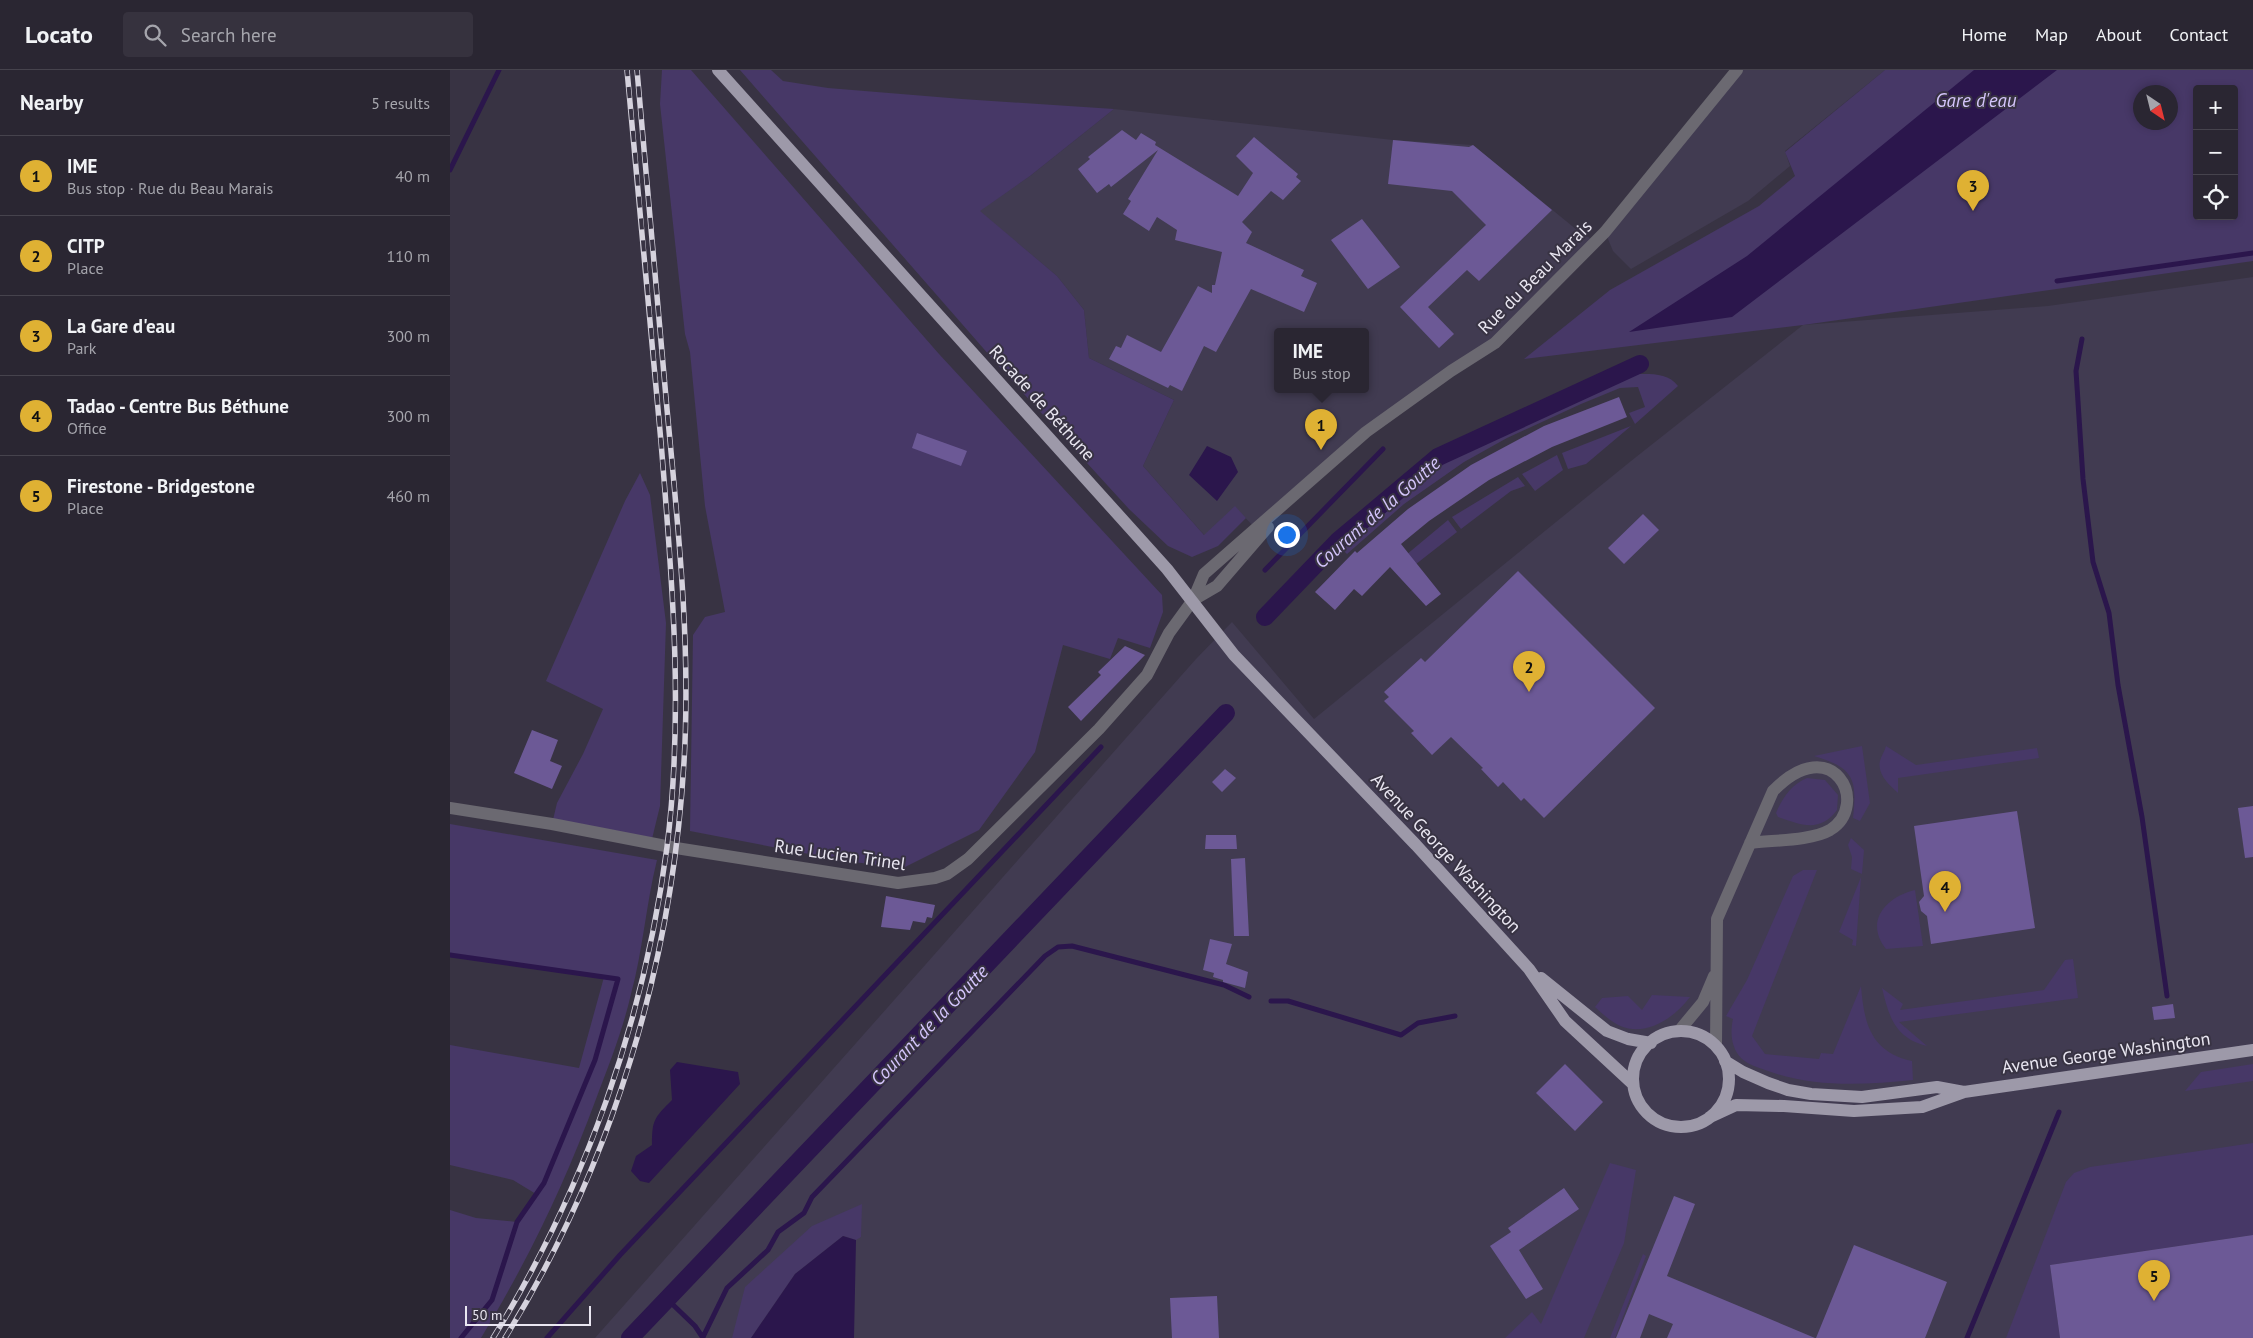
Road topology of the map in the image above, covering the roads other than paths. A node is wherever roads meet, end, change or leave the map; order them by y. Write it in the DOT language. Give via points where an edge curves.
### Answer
graph roads {
  1 [pos="718,70"];
  2 [pos="1737,70"];
  3 [pos="1194,600"];
  4 [pos="1337,762"];
  5 [pos="450,808"];
  6 [pos="1750,843"];
  7 [pos="1529,969"];
  8 [pos="1717,969"];
  9 [pos="1679,1031"];
  10 [pos="1650,1043"];
  11 [pos="1716,1046"];
  12 [pos="2253,1050"];
  13 [pos="1726,1061"];
  14 [pos="1633,1084"];
  15 [pos="1964,1092"];
  16 [pos="1710,1117"];
  1 -- 3 [label="main road, Rocade de Béthune"];
  2 -- 3 [label="street, Rue du Beau Marais" via="1606,232 1495,344 1366,432 1204,574"];
  3 -- 4 [label="main road, Rocade de Béthune" via="1234,655"];
  3 -- 5 [label="street, Rue Lucien Trinel" via="1169,633 1147,675 1099,729 980,849 958,867 935,878 898,883"];
  4 -- 7 [label="main road, Avenue George Washington"];
  6 -- 6 [label="street" via="1773,791 1800,769 1813,766 1834,773 1841,781 1848,801 1845,814 1830,830 1816,835"];
  6 -- 8 [label="street" via="1717,919"];
  7 -- 10 [label="main road, Avenue George Washington" via="1607,1031"];
  7 -- 14 [label="main road, Avenue George Washington" via="1565,1021"];
  8 -- 9 [label="street" via="1703,1002"];
  8 -- 11 [label="street"];
  9 -- 10 [label="main road"];
  9 -- 11 [label="main road" via="1705,1038"];
  10 -- 14 [label="main road" via="1636,1063"];
  11 -- 13 [label="main road"];
  12 -- 15 [label="main road, Avenue George Washington"];
  13 -- 15 [label="main road, Avenue George Washington" via="1768,1083 1810,1094 1862,1097 1937,1088"];
  13 -- 16 [label="main road" via="1729,1076 1727,1092 1721,1106"];
  14 -- 16 [label="main road" via="1642,1107 1662,1123 1689,1126"];
  15 -- 16 [label="main road, Avenue George Washington" via="1922,1107 1854,1111 1736,1105"];
}
